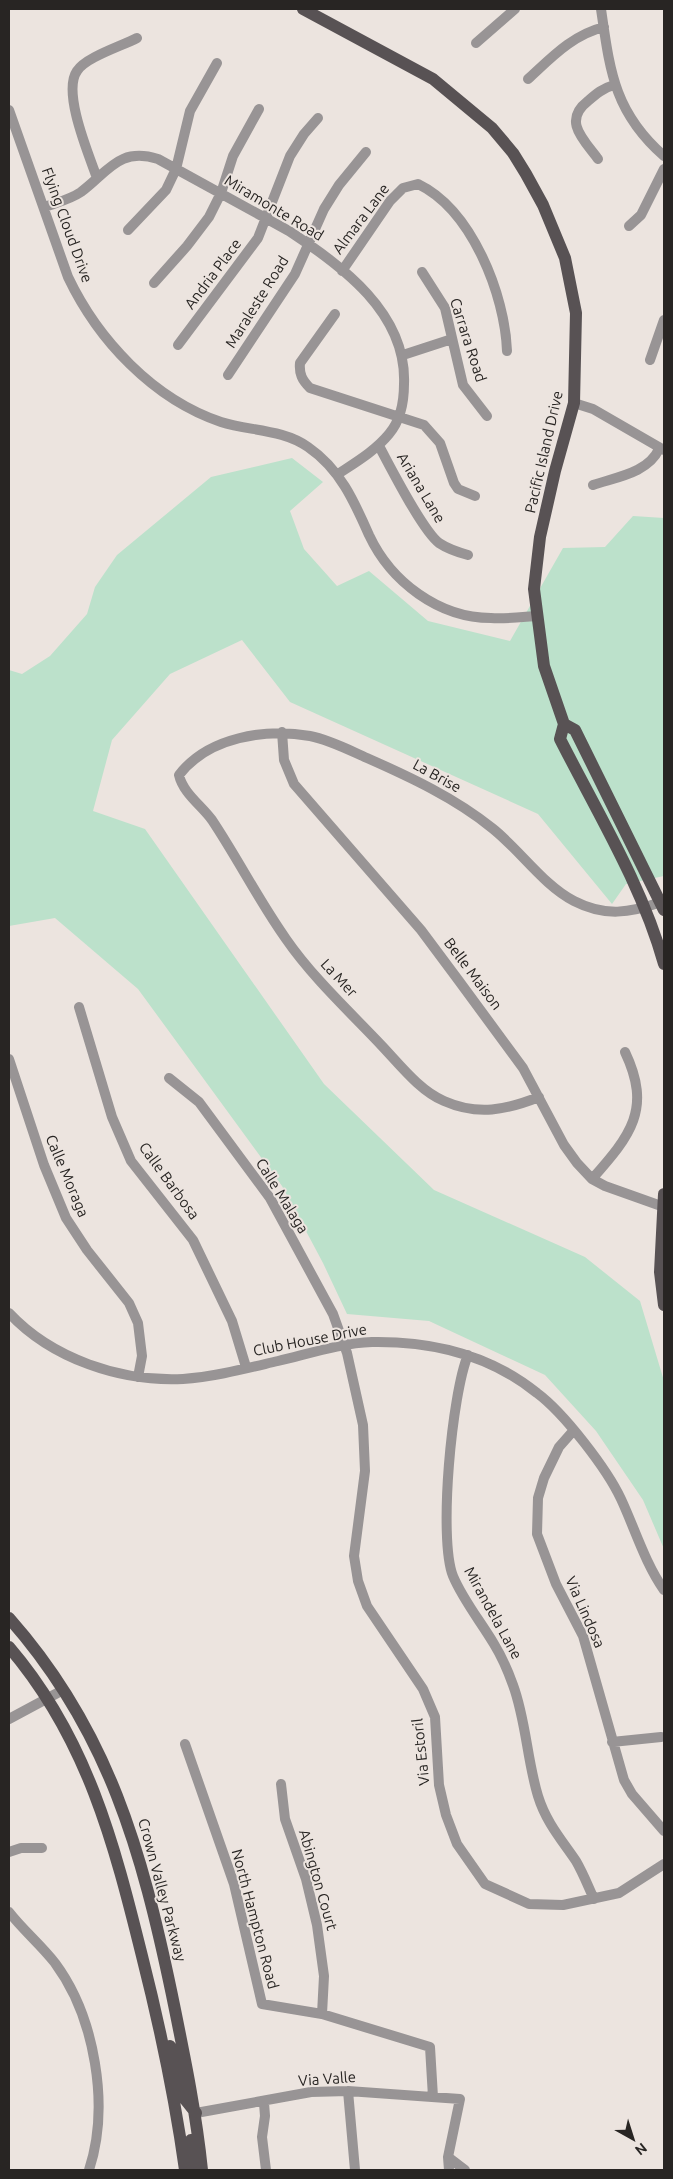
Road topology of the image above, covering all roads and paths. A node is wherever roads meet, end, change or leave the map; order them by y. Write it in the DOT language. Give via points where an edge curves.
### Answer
graph roads {
  1 [pos="303,9"];
  2 [pos="515,9"];
  3 [pos="601,9"];
  4 [pos="604,27"];
  5 [pos="138,38"];
  6 [pos="476,43"];
  7 [pos="218,64"];
  8 [pos="528,79"];
  9 [pos="614,85"];
  10 [pos="259,109"];
  11 [pos="9,110"];
  12 [pos="318,118"];
  13 [pos="366,152"];
  14 [pos="664,156"];
  15 [pos="598,159"];
  16 [pos="176,169"];
  17 [pos="664,170"];
  18 [pos="97,178"];
  19 [pos="221,193"];
  20 [pos="45,207"];
  21 [pos="267,219"];
  22 [pos="629,226"];
  23 [pos="128,230"];
  24 [pos="308,244"];
  25 [pos="342,271"];
  26 [pos="422,272"];
  27 [pos="154,283"];
  28 [pos="335,314"];
  29 [pos="664,320"];
  30 [pos="452,339"];
  31 [pos="178,345"];
  32 [pos="507,351"];
  33 [pos="403,355"];
  34 [pos="650,360"];
  35 [pos="228,375"];
  36 [pos="574,403"];
  37 [pos="487,416"];
  38 [pos="398,418"];
  39 [pos="378,446"];
  40 [pos="662,450"];
  41 [pos="338,474"];
  42 [pos="593,485"];
  43 [pos="475,496"];
  44 [pos="468,555"];
  45 [pos="537,616"];
  46 [pos="564,724"];
  47 [pos="282,732"];
  48 [pos="179,775"];
  49 [pos="663,906"];
  50 [pos="644,908"];
  51 [pos="664,964"];
  52 [pos="79,1007"];
  53 [pos="625,1052"];
  54 [pos="9,1059"];
  55 [pos="170,1078"];
  56 [pos="539,1097"];
  57 [pos="592,1178"];
  58 [pos="664,1202"];
  59 [pos="664,1305"];
  60 [pos="9,1313"];
  61 [pos="344,1347"];
  62 [pos="468,1355"];
  63 [pos="246,1367"];
  64 [pos="138,1377"];
  65 [pos="574,1430"];
  66 [pos="664,1590"];
  67 [pos="9,1618"];
  68 [pos="9,1647"];
  69 [pos="63,1690"];
  70 [pos="46,1699"];
  71 [pos="9,1719"];
  72 [pos="661,1737"];
  73 [pos="612,1742"];
  74 [pos="185,1744"];
  75 [pos="281,1784"];
  76 [pos="664,1831"];
  77 [pos="42,1848"];
  78 [pos="9,1852"];
  79 [pos="664,1864"];
  80 [pos="594,1899"];
  81 [pos="9,1912"];
  82 [pos="322,2014"];
  83 [pos="164,2045"];
  84 [pos="348,2091"];
  85 [pos="433,2097"];
  86 [pos="264,2102"];
  87 [pos="196,2113"];
  88 [pos="448,2157"];
  89 [pos="89,2170"];
  90 [pos="185,2170"];
  91 [pos="193,2170"];
  92 [pos="202,2170"];
  93 [pos="266,2170"];
  94 [pos="355,2170"];
  95 [pos="448,2170"];
  96 [pos="465,2170"];
  1 -- 36 [label="main road, Pacific Island Drive" via="433,79 492,128 513,153 544,205 572,286 576,312"];
  2 -- 6 [label="street"];
  3 -- 4 [label="street"];
  4 -- 8 [label="street" via="568,43"];
  4 -- 9 [label="street"];
  5 -- 18 [label="street" via="86,62 76,71 72,83 72,97"];
  7 -- 16 [label="street" via="190,110"];
  9 -- 14 [label="street" via="634,124"];
  9 -- 15 [label="street" via="604,88 580,107 575,118 577,130"];
  10 -- 19 [label="street" via="233,156"];
  11 -- 20 [label="street, Flying Cloud Drive"];
  12 -- 21 [label="street, Andria Place" via="290,156"];
  13 -- 24 [label="street, Maraleste Road" via="339,185"];
  16 -- 18 [label="street, Miramonte Road" via="144,155 130,156 116,161"];
  16 -- 19 [label="street, Miramonte Road"];
  16 -- 23 [label="street" via="166,190"];
  17 -- 22 [label="street" via="641,215"];
  18 -- 20 [label="street, Miramonte Road" via="79,193"];
  19 -- 21 [label="street, Miramonte Road"];
  19 -- 27 [label="street" via="198,232"];
  20 -- 41 [label="street, Flying Cloud Drive" via="68,277 80,302 96,327 143,376 202,414 221,422 285,436 306,445"];
  21 -- 24 [label="street, Miramonte Road"];
  21 -- 31 [label="street, Andria Place" via="240,264"];
  24 -- 25 [label="street, Miramonte Road"];
  24 -- 35 [label="street, Maraleste Road" via="295,274"];
  25 -- 32 [label="street, Almara Lane" via="390,201 403,188 418,184 430,189 468,232 478,251 496,289 506,327"];
  25 -- 33 [label="street, Miramonte Road" via="364,290 390,322"];
  26 -- 30 [label="street, Carrara Road" via="445,308"];
  28 -- 38 [label="street" via="300,363 303,381 310,388"];
  29 -- 34 [label="street"];
  30 -- 33 [label="street"];
  30 -- 37 [label="street, Carrara Road" via="463,385"];
  33 -- 38 [label="street, Miramonte Road" via="404,392"];
  36 -- 40 [label="street" via="593,409"];
  36 -- 45 [label="main road, Pacific Island Drive" via="540,537 534,590"];
  38 -- 39 [label="street, Miramonte Road"];
  38 -- 43 [label="street" via="424,425 435,435 454,483"];
  39 -- 41 [label="street, Miramonte Road"];
  39 -- 44 [label="street, Ariana Lane" via="425,527 449,549"];
  40 -- 42 [label="street" via="641,469"];
  41 -- 45 [label="street, Flying Cloud Drive" via="377,550 391,569 423,598 468,616"];
  45 -- 46 [label="main road, Pacific Island Drive" via="546,673"];
  46 -- 49 [label="main road, Pacific Island Drive" via="575,730"];
  46 -- 50 [label="main road, Pacific Island Drive" via="560,739"];
  47 -- 48 [label="street, La Brise" via="256,734 228,742 204,753"];
  47 -- 50 [label="street, La Brise" via="312,736 339,745 444,796 491,827 573,901 617,913"];
  47 -- 56 [label="street, Belle Maison" via="284,760 294,784 421,930 512,1051"];
  48 -- 56 [label="street, La Mer" via="181,784 211,820 302,960 407,1072 442,1101 462,1108 497,1111"];
  49 -- 50 [label="street, La Brise"];
  50 -- 51 [label="main road, Pacific Island Drive"];
  52 -- 63 [label="street, Calle Barbosa" via="112,1117 132,1161 193,1240 232,1321"];
  53 -- 57 [label="street" via="634,1072 638,1093 636,1116 614,1154"];
  54 -- 64 [label="street, Calle Moraga" via="44,1165 66,1218 128,1303 138,1323 142,1356"];
  55 -- 61 [label="street, Calle Malaga" via="199,1102 270,1198 334,1314"];
  56 -- 57 [label="street, Belle Maison" via="564,1145"];
  57 -- 58 [label="street, Belle Maison" via="618,1192"];
  58 -- 59 [label="main road" via="660,1272"];
  60 -- 64 [label="street, Club House Drive" via="32,1335 50,1346 91,1365"];
  61 -- 62 [label="street, Club House Drive" via="370,1342 413,1342"];
  61 -- 63 [label="street, Club House Drive"];
  61 -- 80 [label="street, Via Estoril" via="364,1425 365,1471 354,1556 358,1581 367,1606 423,1689 435,1717 439,1785 457,1844 485,1884 529,1904 563,1905"];
  62 -- 65 [label="street, Club House Drive" via="487,1361 537,1393"];
  62 -- 80 [label="street, Mirandela Lane" via="454,1412 447,1556 453,1576 496,1646 512,1681 538,1796 550,1826 576,1862"];
  63 -- 64 [label="street, Club House Drive" via="185,1379"];
  65 -- 66 [label="street, Club House Drive" via="620,1496"];
  65 -- 73 [label="street, Via Lindosa" via="559,1447 544,1478 538,1498 537,1534 556,1584 583,1636"];
  67 -- 69 [label="main road, Crown Valley Parkway"];
  68 -- 70 [label="main road"];
  69 -- 70 [label="street"];
  69 -- 87 [label="main road, Crown Valley Parkway" via="83,1722 117,1793 138,1851"];
  70 -- 71 [label="street"];
  70 -- 83 [label="main road" via="84,1765 107,1823"];
  72 -- 73 [label="street"];
  73 -- 76 [label="street, Via Lindosa" via="632,1794"];
  74 -- 82 [label="street, North Hampton Road" via="234,1884 262,2004"];
  75 -- 82 [label="street, Abington Court" via="285,1818 318,1926 324,1976"];
  77 -- 78 [label="street"];
  79 -- 80 [label="street, Via Estoril" via="618,1893"];
  81 -- 89 [label="street" via="54,1962 74,1993 93,2052 98,2081 96,2135"];
  82 -- 85 [label="street, North Hampton Road" via="430,2047"];
  83 -- 87 [label="main road" via="171,2046 184,2098"];
  83 -- 90 [label="main road"];
  84 -- 85 [label="street, Via Valle"];
  84 -- 86 [label="street, Via Valle" via="311,2092"];
  84 -- 94 [label="street"];
  85 -- 88 [label="street, Via Valle" via="460,2099"];
  86 -- 87 [label="street, Via Valle"];
  86 -- 93 [label="street" via="266,2116 262,2137"];
  87 -- 91 [label="main road" via="190,2134"];
  87 -- 92 [label="main road, Crown Valley Parkway"];
  88 -- 95 [label="street"];
  88 -- 96 [label="street"];
}
